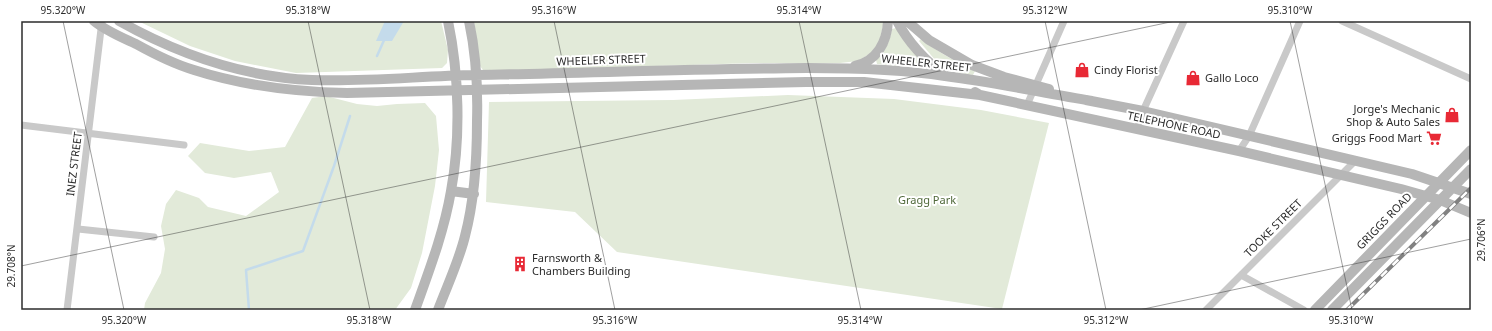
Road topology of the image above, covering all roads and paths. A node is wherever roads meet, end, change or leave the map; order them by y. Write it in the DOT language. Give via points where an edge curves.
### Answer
graph roads {
  1 [pos="119,21"];
  2 [pos="888,21"];
  3 [pos="897,21"];
  4 [pos="907,21"];
  5 [pos="1064,21"];
  6 [pos="1184,21"];
  7 [pos="1300,21"];
  8 [pos="1342,21"];
  9 [pos="448,22"];
  10 [pos="99,23"];
  11 [pos="469,23"];
  12 [pos="197,58"];
  13 [pos="846,69"];
  14 [pos="194,70"];
  15 [pos="456,75"];
  16 [pos="476,75"];
  17 [pos="945,76"];
  18 [pos="1471,79"];
  19 [pos="310,80"];
  20 [pos="1034,88"];
  21 [pos="456,90"];
  22 [pos="478,90"];
  23 [pos="308,92"];
  24 [pos="980,95"];
  25 [pos="1027,105"];
  26 [pos="1143,112"];
  27 [pos="21,125"];
  28 [pos="1137,129"];
  29 [pos="89,133"];
  30 [pos="1249,136"];
  31 [pos="184,144"];
  32 [pos="1471,150"];
  33 [pos="1239,151"];
  34 [pos="1355,161"];
  35 [pos="1471,169"];
  36 [pos="1341,175"];
  37 [pos="1439,182"];
  38 [pos="1453,187"];
  39 [pos="451,191"];
  40 [pos="474,194"];
  41 [pos="1471,194"];
  42 [pos="1426,196"];
  43 [pos="1440,200"];
  44 [pos="1471,213"];
  45 [pos="78,229"];
  46 [pos="154,237"];
  47 [pos="1241,275"];
  48 [pos="67,310"];
  49 [pos="415,310"];
  50 [pos="438,310"];
  51 [pos="1206,310"];
  52 [pos="1304,310"];
  53 [pos="1314,310"];
  54 [pos="1332,310"];
  1 -- 12 [label="main road, WHEELER STREET" via="150,38"];
  2 -- 13 [label="main road" via="885,40 876,55 865,64"];
  3 -- 17 [label="main road, TELEPHONE ROAD" via="917,48"];
  4 -- 20 [label="main road, TELEPHONE ROAD" via="929,40 972,65"];
  5 -- 20 [label="street"];
  6 -- 26 [label="street"];
  7 -- 30 [label="street"];
  8 -- 18 [label="street"];
  9 -- 15 [label="main road"];
  10 -- 14 [label="main road" via="150,52"];
  10 -- 29 [label="street, INEZ STREET"];
  11 -- 16 [label="main road"];
  12 -- 14 [label="main road"];
  12 -- 19 [label="main road, WHEELER STREET" via="254,73"];
  13 -- 16 [label="main road, WHEELER STREET"];
  13 -- 17 [label="main road, WHEELER STREET"];
  14 -- 23 [label="main road" via="252,85"];
  15 -- 16 [label="main road, WHEELER STREET"];
  15 -- 19 [label="main road, WHEELER STREET"];
  15 -- 21 [label="main road"];
  16 -- 22 [label="main road"];
  17 -- 20 [label="main road, WHEELER STREET"];
  17 -- 24 [label="main road, TELEPHONE ROAD"];
  19 -- 23 [label="main road"];
  20 -- 25 [label="street"];
  20 -- 26 [label="main road, TELEPHONE ROAD"];
  21 -- 22 [label="main road"];
  21 -- 23 [label="main road"];
  21 -- 39 [label="main road" via="457,126"];
  22 -- 24 [label="main road" via="864,82"];
  22 -- 40 [label="main road"];
  24 -- 25 [label="main road, TELEPHONE ROAD"];
  25 -- 28 [label="main road, TELEPHONE ROAD"];
  26 -- 28 [label="street"];
  26 -- 30 [label="main road, TELEPHONE ROAD"];
  27 -- 29 [label="street"];
  28 -- 33 [label="main road, TELEPHONE ROAD"];
  29 -- 31 [label="street"];
  29 -- 45 [label="street, INEZ STREET"];
  30 -- 33 [label="street"];
  30 -- 34 [label="main road, TELEPHONE ROAD"];
  32 -- 37 [label="main road, GRIGGS ROAD"];
  33 -- 36 [label="main road, TELEPHONE ROAD"];
  34 -- 36 [label="street, TOOKE STREET"];
  34 -- 37 [label="main road, TELEPHONE ROAD"];
  35 -- 38 [label="main road"];
  36 -- 42 [label="main road, TELEPHONE ROAD"];
  36 -- 47 [label="street, TOOKE STREET"];
  37 -- 38 [label="main road, TELEPHONE ROAD"];
  37 -- 42 [label="main road, GRIGGS ROAD"];
  38 -- 41 [label="main road, TELEPHONE ROAD"];
  38 -- 43 [label="main road"];
  39 -- 40 [label="main road"];
  39 -- 49 [label="main road" via="443,225"];
  40 -- 50 [label="main road" via="465,237"];
  42 -- 43 [label="main road, TELEPHONE ROAD"];
  42 -- 53 [label="main road, GRIGGS ROAD"];
  43 -- 44 [label="main road, TELEPHONE ROAD"];
  43 -- 54 [label="main road"];
  45 -- 46 [label="street"];
  45 -- 48 [label="street, INEZ STREET"];
  47 -- 51 [label="street, TOOKE STREET"];
  47 -- 52 [label="street"];
}
